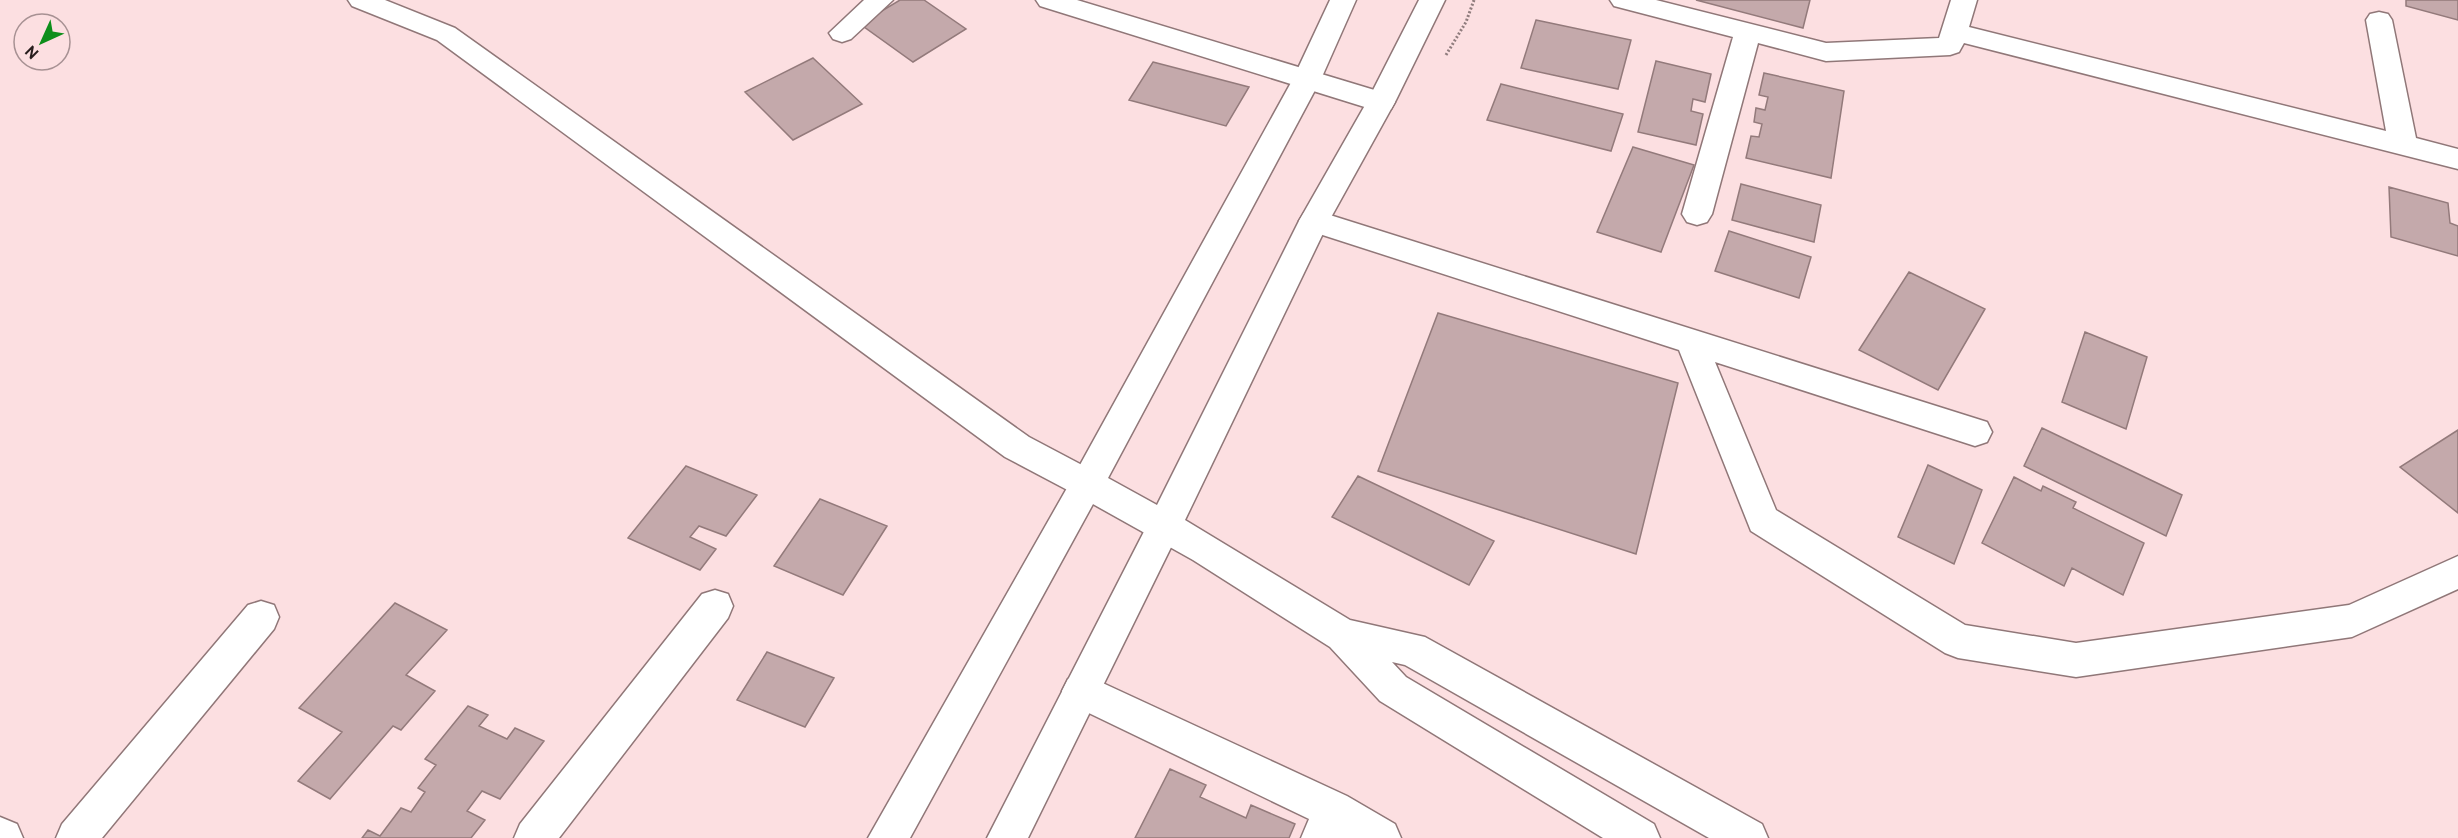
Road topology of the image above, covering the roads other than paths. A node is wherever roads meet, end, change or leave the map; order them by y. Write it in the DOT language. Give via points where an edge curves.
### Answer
graph roads {
  1 [pos="361,0"];
  2 [pos="880,0"];
  3 [pos="1049,0"];
  4 [pos="1343,0"];
  5 [pos="1623,0"];
  6 [pos="1964,0"];
  7 [pos="1431,1"];
  8 [pos="2379,20"];
  9 [pos="1748,31"];
  10 [pos="1954,32"];
  11 [pos="842,33"];
  12 [pos="1307,79"];
  13 [pos="1381,101"];
  14 [pos="2403,145"];
  15 [pos="2458,159"];
  16 [pos="1697,214"];
  17 [pos="1314,220"];
  18 [pos="1691,341"];
  19 [pos="1975,432"];
  20 [pos="1087,484"];
  21 [pos="1164,527"];
  22 [pos="2458,572"];
  23 [pos="715,606"];
  24 [pos="261,616"];
  25 [pos="1343,635"];
  26 [pos="1081,691"];
  27 [pos="1327,824"];
  28 [pos="76,838"];
  29 [pos="534,838"];
  30 [pos="888,838"];
  31 [pos="1007,838"];
  32 [pos="1381,838"];
  33 [pos="1640,838"];
  34 [pos="1748,838"];
  1 -- 20 [label="main road" via="446,34 1017,447"];
  2 -- 11 [label="main road"];
  3 -- 12 [label="main road"];
  4 -- 12 [label="main road"];
  5 -- 9 [label="main road"];
  6 -- 10 [label="main road"];
  7 -- 13 [label="main road"];
  8 -- 14 [label="main road"];
  9 -- 10 [label="main road" via="1826,52 1950,46"];
  9 -- 16 [label="main road"];
  10 -- 14 [label="main road"];
  12 -- 13 [label="main road"];
  12 -- 20 [label="main road"];
  13 -- 17 [label="main road"];
  14 -- 15 [label="main road"];
  17 -- 18 [label="main road"];
  17 -- 21 [label="main road"];
  18 -- 19 [label="main road"];
  18 -- 22 [label="main road" via="1763,520 1958,641 2076,660 2352,621"];
  20 -- 21 [label="main road"];
  20 -- 30 [label="main road"];
  21 -- 25 [label="main road"];
  21 -- 26 [label="main road"];
  23 -- 29 [label="main road"];
  24 -- 28 [label="main road"];
  25 -- 33 [label="main road" via="1393,689"];
  25 -- 34 [label="main road" via="1412,649"];
  26 -- 27 [label="main road"];
  26 -- 31 [label="main road"];
  27 -- 32 [label="main road"];
}
